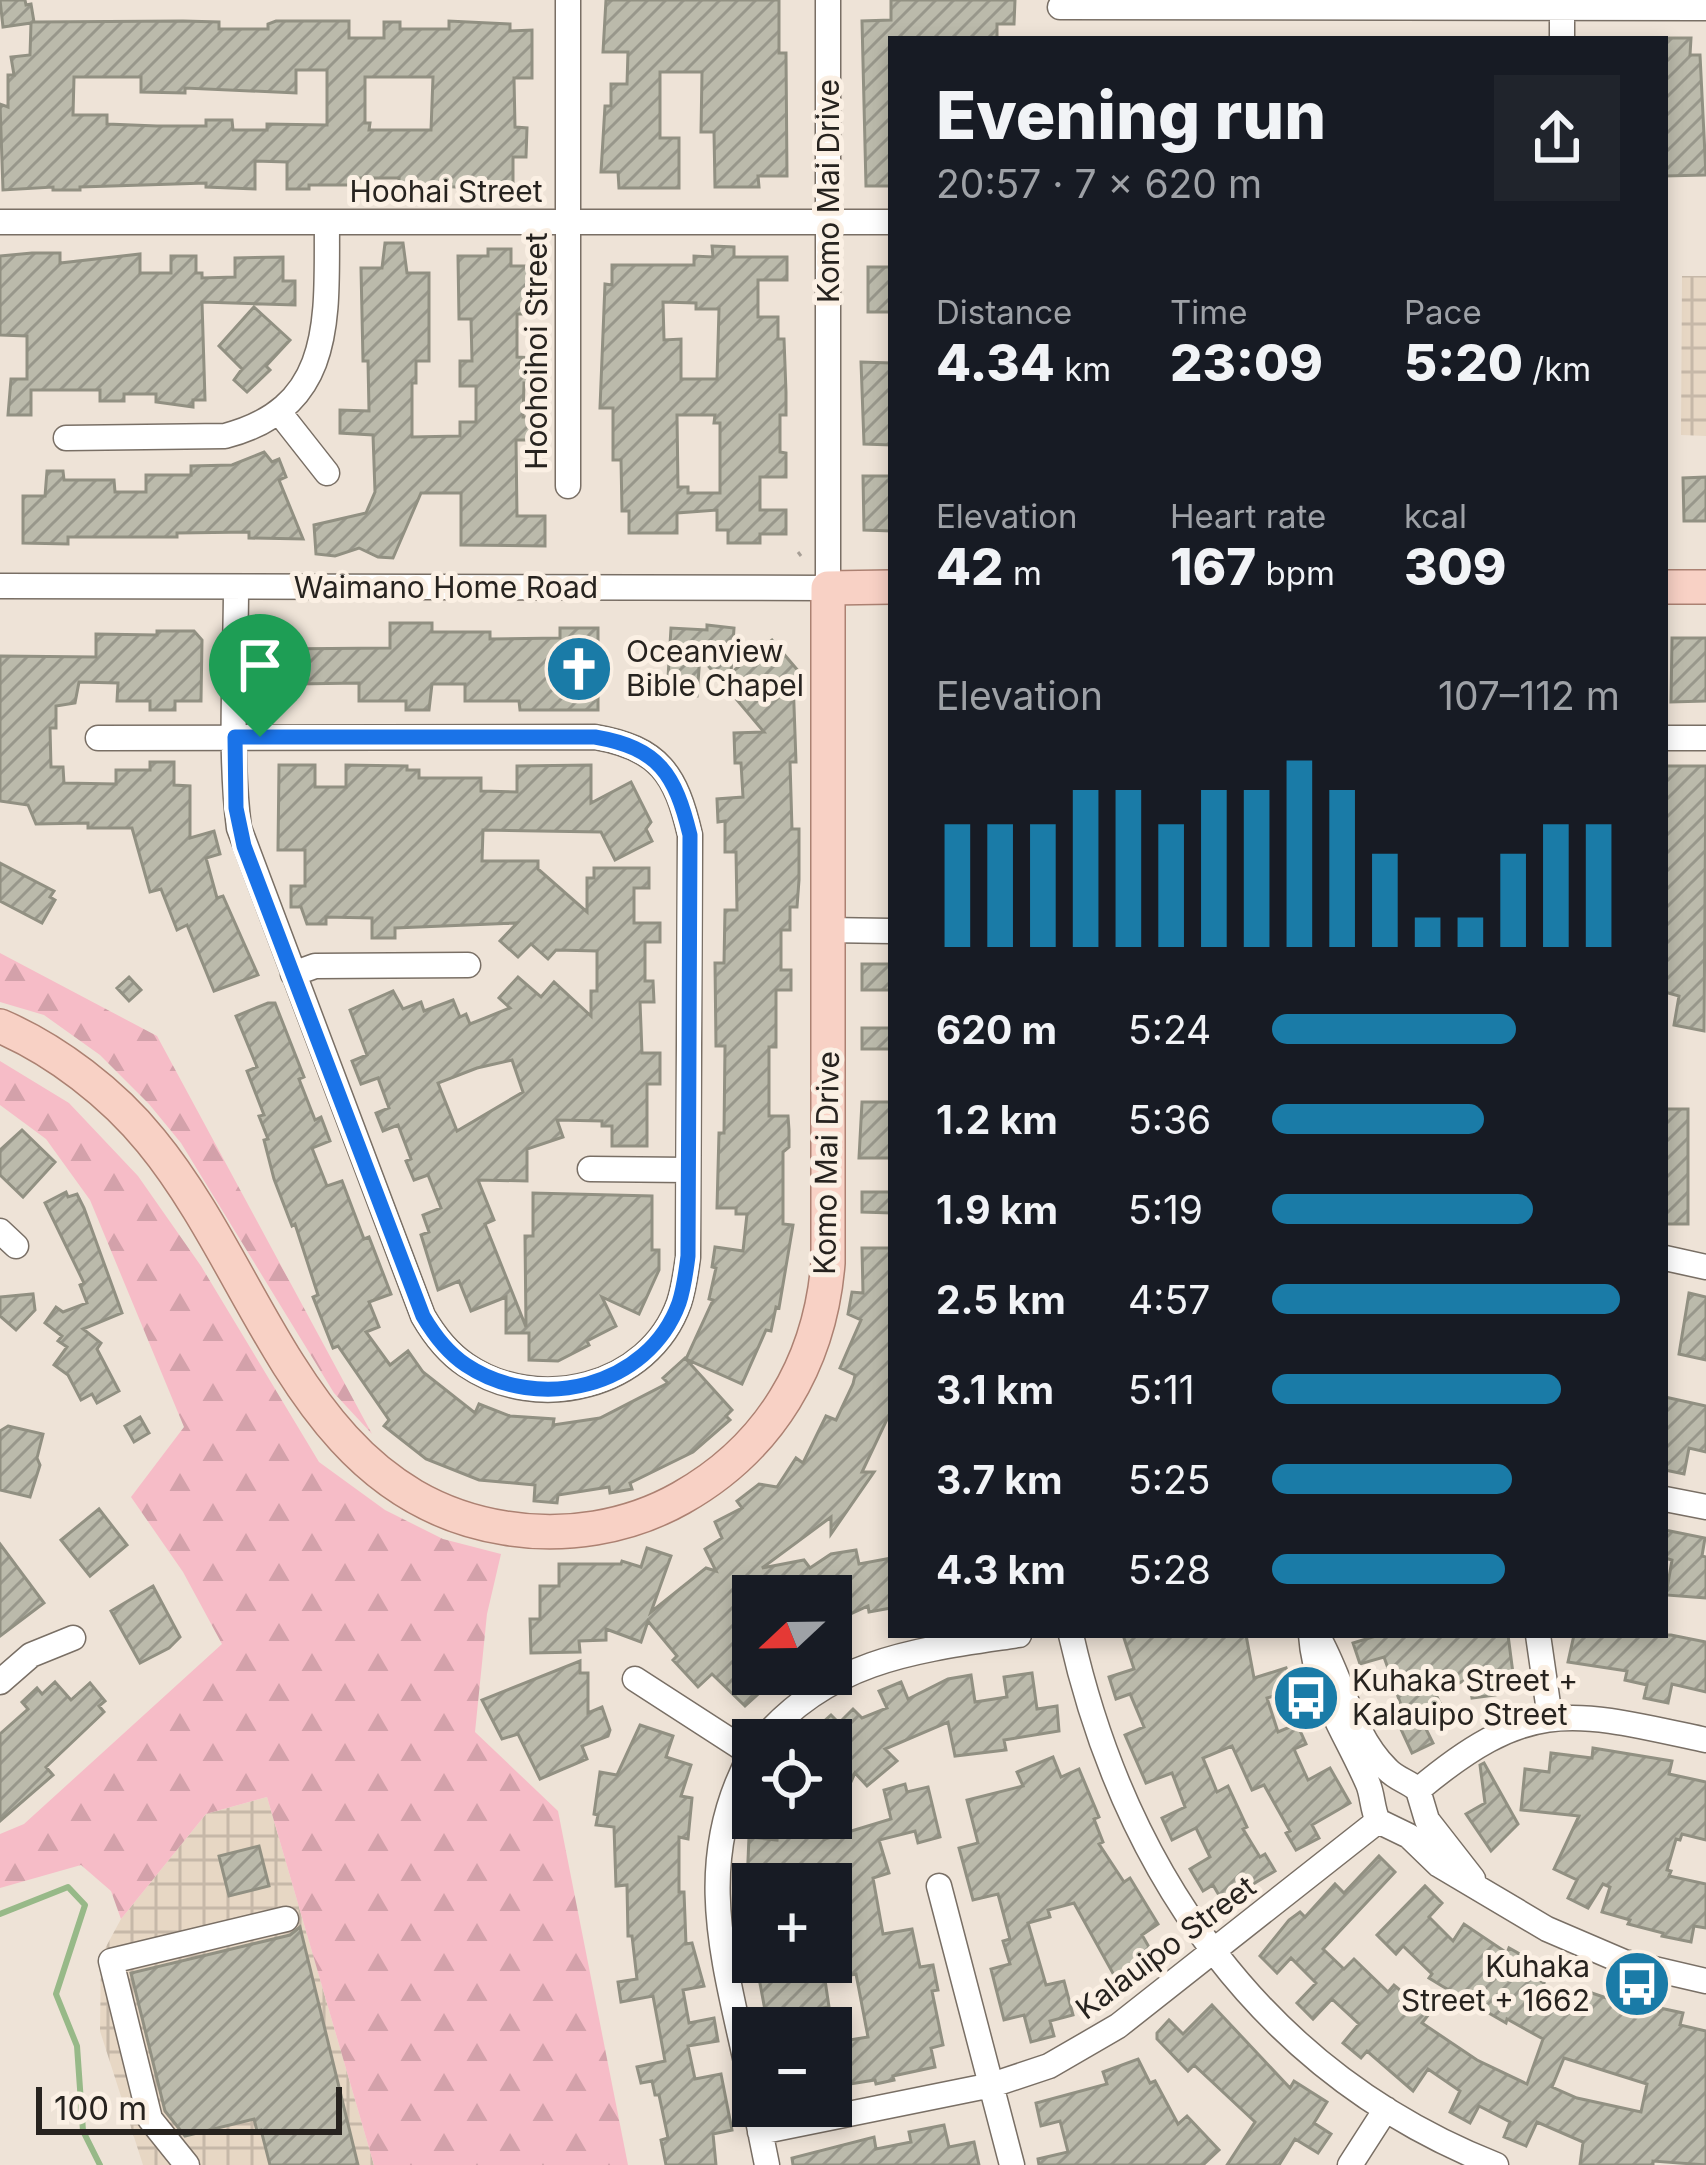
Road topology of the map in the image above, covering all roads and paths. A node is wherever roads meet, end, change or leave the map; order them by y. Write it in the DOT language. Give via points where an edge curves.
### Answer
graph roads {
  1 [pos="568,0"];
  2 [pos="828,0"];
  3 [pos="1562,4"];
  4 [pos="1060,7"];
  5 [pos="1706,8"];
  6 [pos="1562,36"];
  7 [pos="0,222"];
  8 [pos="326,222"];
  9 [pos="567,222"];
  10 [pos="829,222"];
  11 [pos="888,222"];
  12 [pos="279,412"];
  13 [pos="66,438"];
  14 [pos="327,473"];
  15 [pos="568,486"];
  16 [pos="0,586"];
  17 [pos="236,587"];
  18 [pos="888,587"];
  19 [pos="1668,587"];
  20 [pos="1706,587"];
  21 [pos="828,588"];
  22 [pos="235,737"];
  23 [pos="98,738"];
  24 [pos="1668,738"];
  25 [pos="1706,738"];
  26 [pos="828,930"];
  27 [pos="888,931"];
  28 [pos="468,965"];
  29 [pos="293,974"];
  30 [pos="0,1026"];
  31 [pos="590,1169"];
  32 [pos="688,1170"];
  33 [pos="1668,1259"];
  34 [pos="1706,1267"];
  35 [pos="1668,1499"];
  36 [pos="1706,1508"];
  37 [pos="999,1638"];
  38 [pos="1072,1638"];
  39 [pos="1314,1638"];
  40 [pos="1315,1638"];
  41 [pos="1538,1638"];
  42 [pos="73,1639"];
  43 [pos="634,1679"];
  44 [pos="0,1682"];
  45 [pos="1550,1718"];
  46 [pos="785,1719"];
  47 [pos="732,1735"];
  48 [pos="1706,1740"];
  49 [pos="1414,1793"];
  50 [pos="732,1800"];
  51 [pos="1382,1818"];
  52 [pos="1478,1885"];
  53 [pos="939,1886"];
  54 [pos="286,1919"];
  55 [pos="1214,1951"];
  56 [pos="1706,1981"];
  57 [pos="735,2007"];
  58 [pos="992,2085"];
  59 [pos="1386,2109"];
  60 [pos="759,2127"];
  61 [pos="760,2132"];
  62 [pos="187,2165"];
  63 [pos="767,2165"];
  64 [pos="1012,2165"];
  65 [pos="1350,2165"];
  66 [pos="1496,2165"];
  1 -- 9 [label="street, Hoohoihoi Street"];
  2 -- 10 [label="street, Komo Mai Drive"];
  3 -- 4 [label="street"];
  3 -- 5 [label="street"];
  3 -- 6 [label="street"];
  7 -- 8 [label="street, Hoohai Street"];
  8 -- 9 [label="street, Hoohai Street"];
  8 -- 12 [label="street" via="323,342 305,383"];
  9 -- 10 [label="street, Hoohai Street"];
  9 -- 15 [label="street, Hoohoihoi Street"];
  10 -- 11 [label="street, Hoohai Street"];
  10 -- 21 [label="street, Komo Mai Drive"];
  12 -- 13 [label="street" via="226,436"];
  12 -- 14 [label="street"];
  16 -- 17 [label="street, Waimano Home Road"];
  17 -- 21 [label="street, Waimano Home Road"];
  17 -- 22 [label="street"];
  18 -- 21 [label="main road, Waimano Home Road"];
  19 -- 20 [label="main road"];
  21 -- 26 [label="main road, Komo Mai Drive"];
  22 -- 23 [label="street"];
  22 -- 29 [label="street" via="239,828"];
  22 -- 32 [label="street" via="595,737 628,743 659,764 690,835"];
  24 -- 25 [label="street"];
  26 -- 27 [label="street"];
  26 -- 30 [label="main road, Komo Mai Drive" via="828,1263 808,1357 777,1413 720,1473 670,1504 593,1528 493,1526 424,1502 370,1468 310,1400 151,1140 79,1074"];
  28 -- 29 [label="street" via="315,966"];
  29 -- 32 [label="street" via="423,1316 449,1351 490,1378 561,1390 604,1379 650,1348 684,1283"];
  31 -- 32 [label="street"];
  33 -- 34 [label="street"];
  35 -- 36 [label="street"];
  37 -- 46 [label="street" via="872,1662 809,1696"];
  38 -- 55 [label="street" via="1100,1746 1129,1815"];
  39 -- 51 [label="street" via="1331,1715"];
  40 -- 49 [label="street" via="1378,1759"];
  41 -- 45 [label="street"];
  42 -- 44 [label="street" via="31,1654"];
  43 -- 47 [label="street"];
  45 -- 48 [label="street" via="1593,1718"];
  45 -- 49 [label="street" via="1487,1738"];
  49 -- 51 [label="street" via="1383,1786"];
  49 -- 51 [label="street" via="1414,1825"];
  49 -- 52 [label="street"];
  50 -- 57 [label="street" via="715,1885"];
  51 -- 52 [label="street"];
  51 -- 55 [label="street, Kalauipo Street"];
  52 -- 56 [label="street" via="1583,1946"];
  53 -- 58 [label="street"];
  54 -- 62 [label="street" via="111,1961 150,2119"];
  55 -- 58 [label="street, Kalauipo Street" via="1085,2047"];
  55 -- 59 [label="street" via="1300,2044"];
  58 -- 61 [label="street, Kalauipo Street"];
  58 -- 64 [label="street"];
  59 -- 65 [label="street"];
  59 -- 66 [label="street"];
  60 -- 61 [label="street"];
  61 -- 63 [label="street"];
}
